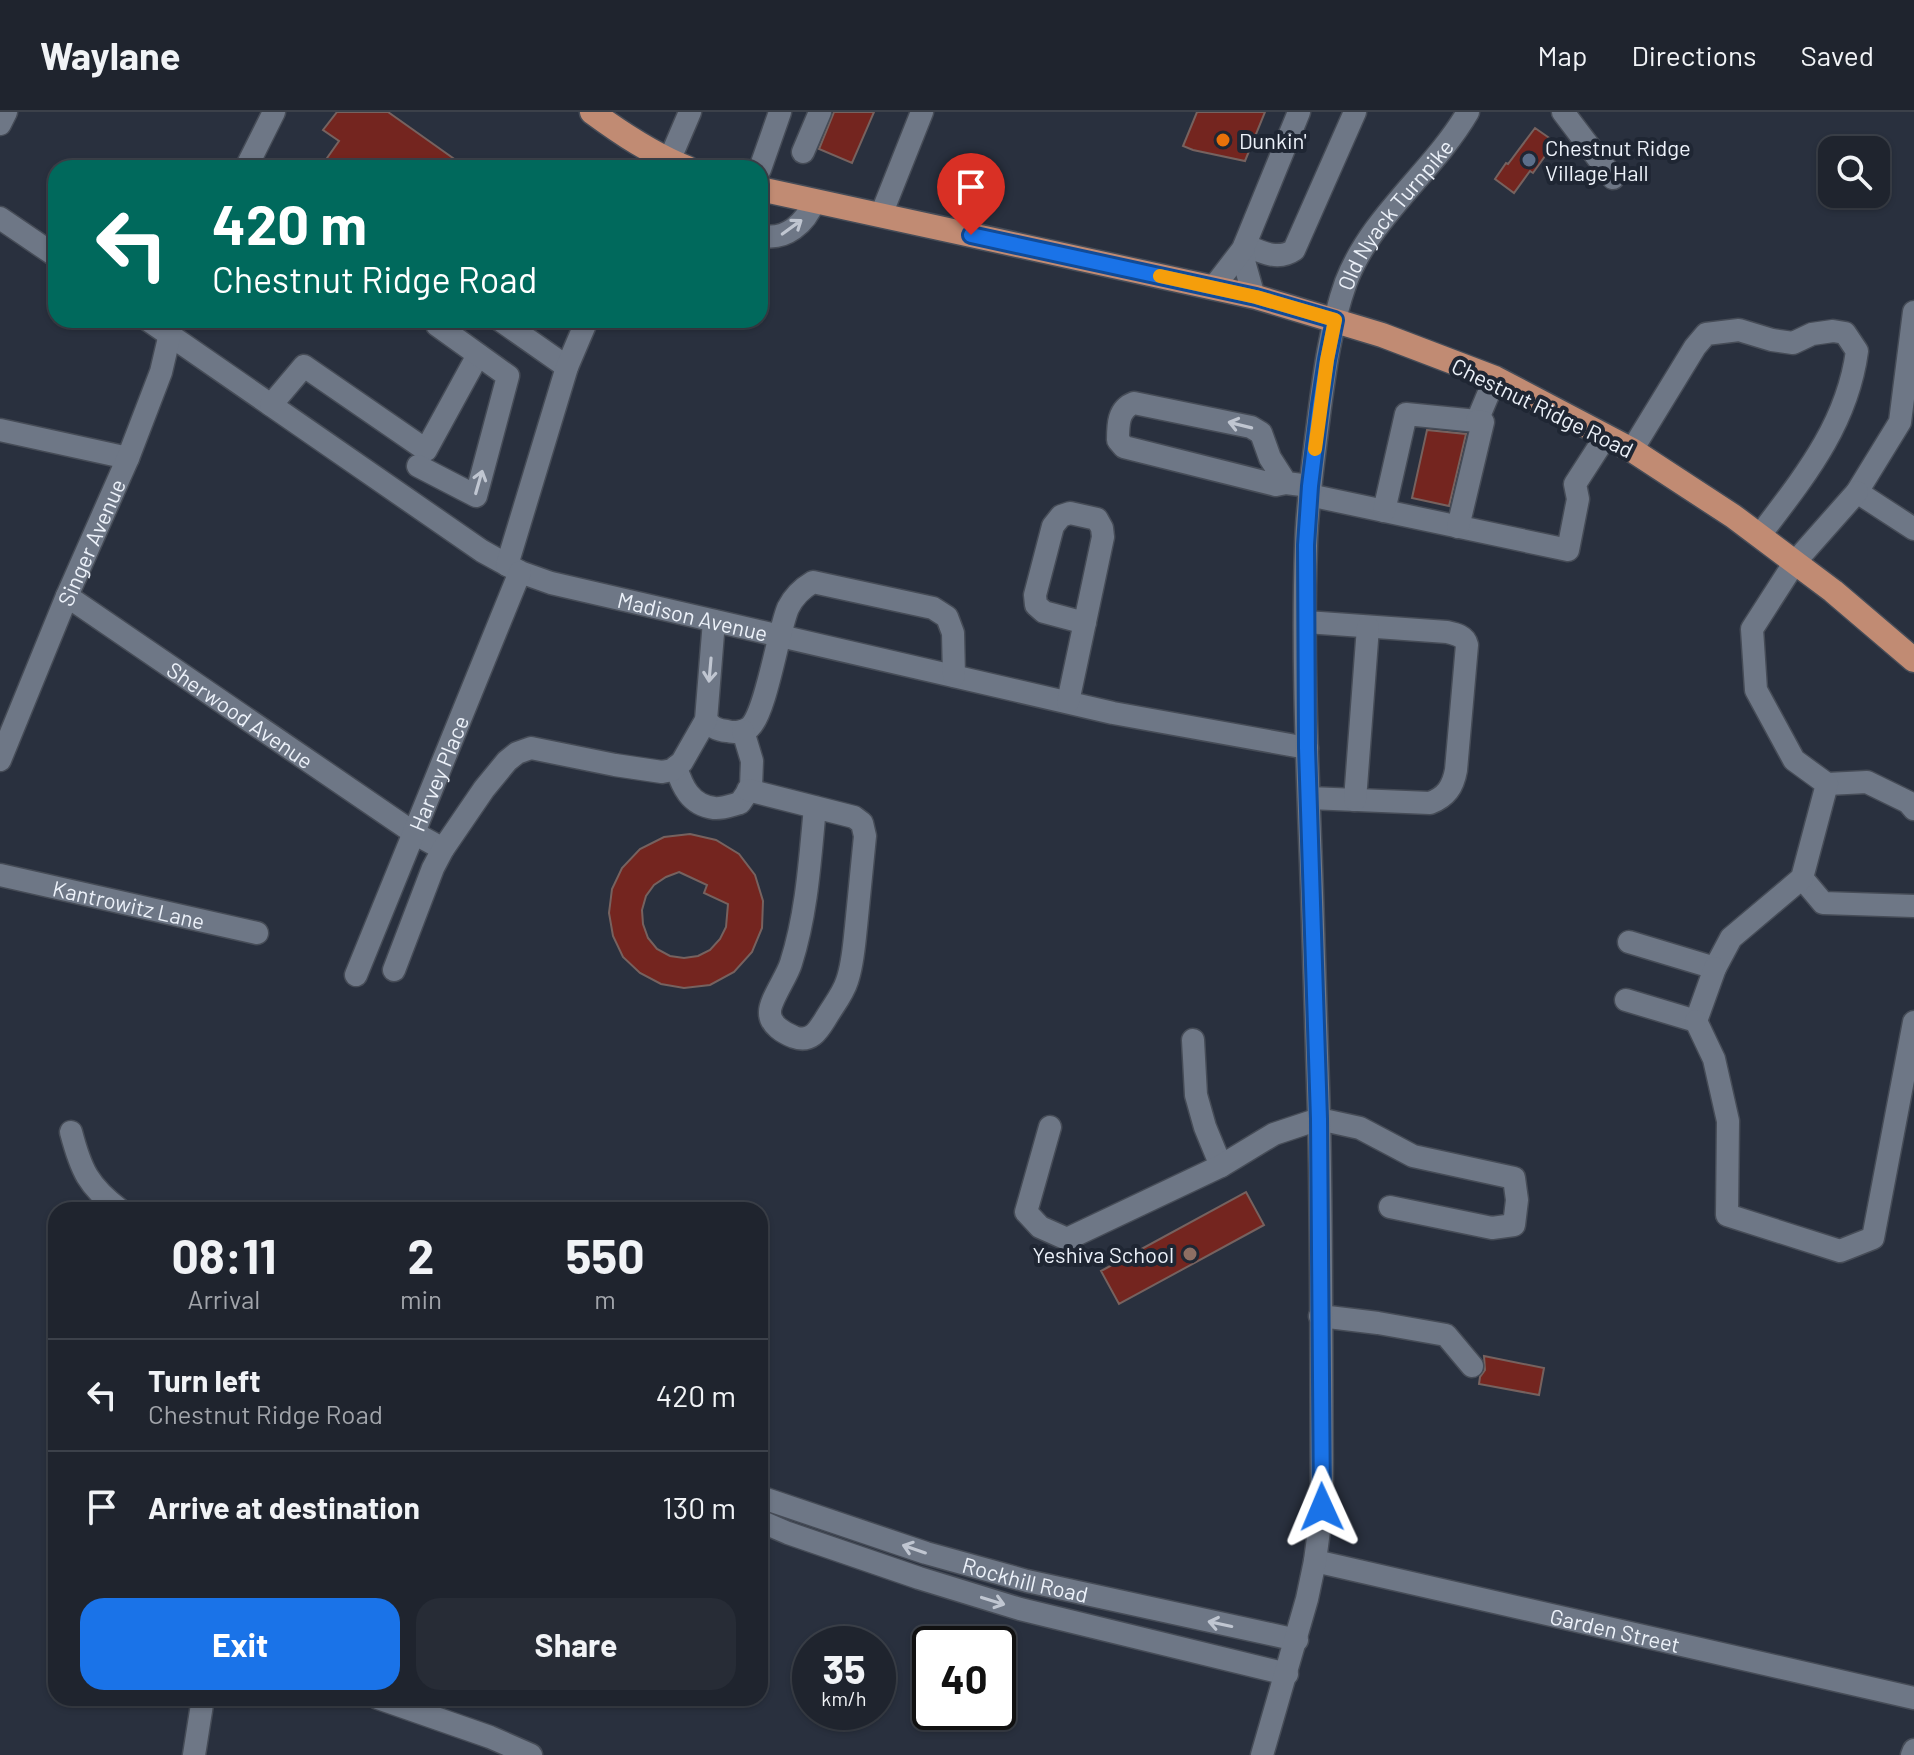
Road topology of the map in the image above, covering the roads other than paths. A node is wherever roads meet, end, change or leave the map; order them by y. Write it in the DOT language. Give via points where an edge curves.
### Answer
graph roads {
  1 [pos="6,112"];
  2 [pos="274,112"];
  3 [pos="592,112"];
  4 [pos="690,112"];
  5 [pos="780,112"];
  6 [pos="820,112"];
  7 [pos="922,112"];
  8 [pos="1299,112"];
  9 [pos="1355,112"];
  10 [pos="1468,112"];
  11 [pos="1563,112"];
  12 [pos="0,124"];
  13 [pos="803,152"];
  14 [pos="250,160"];
  15 [pos="664,160"];
  16 [pos="676,160"];
  17 [pos="763,160"];
  18 [pos="1613,178"];
  19 [pos="768,191"];
  20 [pos="814,201"];
  21 [pos="881,215"];
  22 [pos="0,218"];
  23 [pos="768,237"];
  24 [pos="1244,247"];
  25 [pos="48,251"];
  26 [pos="1213,288"];
  27 [pos="1254,297"];
  28 [pos="1914,312"];
  29 [pos="1335,320"];
  30 [pos="171,328"];
  31 [pos="172,328"];
  32 [pos="441,328"];
  33 [pos="511,328"];
  34 [pos="584,328"];
  35 [pos="478,355"];
  36 [pos="567,367"];
  37 [pos="1495,378"];
  38 [pos="271,405"];
  39 [pos="1477,421"];
  40 [pos="0,430"];
  41 [pos="1606,436"];
  42 [pos="1632,450"];
  43 [pos="128,458"];
  44 [pos="422,458"];
  45 [pos="1270,458"];
  46 [pos="1254,480"];
  47 [pos="1286,483"];
  48 [pos="1310,490"];
  49 [pos="1857,492"];
  50 [pos="405,497"];
  51 [pos="1384,511"];
  52 [pos="1458,527"];
  53 [pos="1914,529"];
  54 [pos="1760,535"];
  55 [pos="1795,562"];
  56 [pos="513,569"];
  57 [pos="67,596"];
  58 [pos="714,621"];
  59 [pos="1306,622"];
  60 [pos="1085,623"];
  61 [pos="1368,627"];
  62 [pos="781,636"];
  63 [pos="1914,660"];
  64 [pos="954,676"];
  65 [pos="1068,702"];
  66 [pos="706,720"];
  67 [pos="748,728"];
  68 [pos="1307,748"];
  69 [pos="0,760"];
  70 [pos="676,767"];
  71 [pos="1827,784"];
  72 [pos="748,790"];
  73 [pos="1309,798"];
  74 [pos="1355,800"];
  75 [pos="815,807"];
  76 [pos="1914,809"];
  77 [pos="414,833"];
  78 [pos="443,849"];
  79 [pos="0,875"];
  80 [pos="1802,878"];
  81 [pos="1914,906"];
  82 [pos="257,933"];
  83 [pos="1629,942"];
  84 [pos="1715,968"];
  85 [pos="394,970"];
  86 [pos="356,975"];
  87 [pos="1626,1000"];
  88 [pos="1696,1021"];
  89 [pos="1914,1022"];
  90 [pos="1193,1040"];
  91 [pos="1319,1119"];
  92 [pos="1050,1127"];
  93 [pos="71,1132"];
  94 [pos="1221,1166"];
  95 [pos="109,1202"];
  96 [pos="1390,1207"];
  97 [pos="1320,1316"];
  98 [pos="1472,1366"];
  99 [pos="768,1500"];
  100 [pos="768,1524"];
  101 [pos="1315,1561"];
  102 [pos="1297,1640"];
  103 [pos="1287,1674"];
  104 [pos="1914,1698"];
  105 [pos="202,1706"];
  106 [pos="401,1706"];
  107 [pos="194,1755"];
  108 [pos="531,1755"];
  109 [pos="1262,1755"];
  1 -- 12 [label="street"];
  2 -- 14 [label="street"];
  3 -- 15 [label="main road"];
  4 -- 16 [label="street"];
  5 -- 17 [label="street"];
  6 -- 13 [label="street"];
  7 -- 21 [label="street"];
  8 -- 24 [label="street"];
  9 -- 24 [label="street" via="1294,250 1280,256"];
  10 -- 29 [label="street, Old Nyack Turnpike" via="1370,237 1347,281"];
  11 -- 18 [label="street"];
  19 -- 20 [label="main road, Chestnut Ridge Road"];
  20 -- 21 [label="main road, Chestnut Ridge Road"];
  23 -- 20 [label="street, one-way" via="800,224"];
  21 -- 26 [label="main road, Chestnut Ridge Road"];
  22 -- 25 [label="street"];
  24 -- 26 [label="street"];
  24 -- 27 [label="street"];
  26 -- 27 [label="main road, Chestnut Ridge Road"];
  27 -- 29 [label="main road, Chestnut Ridge Road"];
  28 -- 49 [label="street" via="1900,422"];
  29 -- 37 [label="main road, Chestnut Ridge Road"];
  29 -- 48 [label="street, Old Nyack Turnpike"];
  30 -- 43 [label="street, Singer Avenue" via="161,372"];
  31 -- 38 [label="street, Madison Avenue"];
  32 -- 35 [label="street"];
  33 -- 36 [label="street"];
  34 -- 36 [label="street, Harvey Place"];
  35 -- 44 [label="street"];
  44 -- 35 [label="street, one-way" via="476,496 508,376"];
  36 -- 56 [label="street, Harvey Place"];
  37 -- 39 [label="street"];
  37 -- 41 [label="main road, Chestnut Ridge Road"];
  38 -- 44 [label="street" via="304,366"];
  38 -- 50 [label="street, Madison Avenue"];
  39 -- 51 [label="street" via="1406,414"];
  39 -- 52 [label="street" via="1483,422"];
  40 -- 43 [label="street"];
  41 -- 42 [label="main road, Chestnut Ridge Road"];
  41 -- 52 [label="street" via="1575,484 1578,499 1568,550"];
  42 -- 54 [label="main road, Chestnut Ridge Road"];
  42 -- 54 [label="street" via="1706,334 1739,330 1793,343 1812,334 1845,333 1857,351 1837,421"];
  43 -- 57 [label="street, Singer Avenue"];
  44 -- 50 [label="street"];
  45 -- 46 [label="street"];
  45 -- 46 [label="street, one-way" via="1261,433 1251,427 1134,403 1119,419 1118,440 1124,447"];
  45 -- 47 [label="street"];
  46 -- 47 [label="street"];
  47 -- 48 [label="street"];
  48 -- 51 [label="street"];
  48 -- 59 [label="street, Old Nyack Turnpike"];
  49 -- 53 [label="street"];
  49 -- 55 [label="street"];
  50 -- 56 [label="street, Madison Avenue"];
  51 -- 52 [label="street"];
  54 -- 55 [label="main road, Chestnut Ridge Road"];
  55 -- 63 [label="main road, Chestnut Ridge Road"];
  55 -- 71 [label="street" via="1752,629 1756,690 1794,760"];
  56 -- 58 [label="street, Madison Avenue" via="551,583"];
  56 -- 77 [label="street, Harvey Place"];
  57 -- 69 [label="street, Singer Avenue"];
  57 -- 77 [label="street, Sherwood Avenue"];
  58 -- 62 [label="street, Madison Avenue"];
  58 -- 66 [label="street, one-way"];
  59 -- 61 [label="street"];
  59 -- 68 [label="street, Old Nyack Turnpike"];
  60 -- 60 [label="street" via="1102,528 1097,519 1070,513 1053,526 1036,605"];
  60 -- 65 [label="street"];
  61 -- 74 [label="street"];
  61 -- 74 [label="street" via="1447,632 1467,645 1456,770 1448,792 1430,803"];
  62 -- 64 [label="street, Madison Avenue"];
  62 -- 64 [label="street" via="793,599 813,582 933,608 947,617 953,633"];
  62 -- 67 [label="street"];
  64 -- 65 [label="street, Madison Avenue"];
  65 -- 68 [label="street, Madison Avenue"];
  66 -- 67 [label="street" via="719,730"];
  66 -- 70 [label="street"];
  67 -- 72 [label="street"];
  68 -- 73 [label="street, Old Nyack Turnpike"];
  70 -- 72 [label="street" via="694,800 715,808 740,803"];
  70 -- 78 [label="street" via="662,772 531,748 507,761"];
  71 -- 76 [label="street" via="1867,782"];
  71 -- 80 [label="street"];
  72 -- 75 [label="street"];
  73 -- 74 [label="street"];
  73 -- 91 [label="street, Old Nyack Turnpike"];
  75 -- 75 [label="street" via="854,817 865,836 847,983 817,1033 801,1039 777,1028 769,1012 798,937"];
  77 -- 78 [label="street, Sherwood Avenue"];
  77 -- 86 [label="street, Harvey Place"];
  78 -- 85 [label="street"];
  79 -- 82 [label="street, Kantrowitz Lane"];
  80 -- 81 [label="street" via="1823,903"];
  80 -- 84 [label="street" via="1731,938"];
  83 -- 84 [label="street"];
  84 -- 88 [label="street"];
  87 -- 88 [label="street"];
  88 -- 89 [label="street" via="1714,1059 1728,1121 1727,1215 1840,1251 1873,1238"];
  90 -- 94 [label="street" via="1196,1095"];
  91 -- 94 [label="street" via="1274,1134"];
  91 -- 96 [label="street" via="1360,1128 1413,1156 1514,1178 1514,1225 1492,1228"];
  91 -- 97 [label="street, Old Nyack Turnpike"];
  92 -- 94 [label="street" via="1026,1212 1040,1227 1067,1239"];
  93 -- 95 [label="street" via="85,1176"];
  97 -- 98 [label="street" via="1446,1335"];
  97 -- 101 [label="street, Old Nyack Turnpike" via="1322,1507"];
  102 -- 99 [label="street, Rockhill Road, one-way" via="1027,1581"];
  100 -- 103 [label="street, Rockhill Road, one-way" via="1020,1609"];
  101 -- 102 [label="street, Old Nyack Turnpike"];
  101 -- 104 [label="street, Garden Street"];
  102 -- 103 [label="street, Old Nyack Turnpike"];
  103 -- 109 [label="street, Old Nyack Turnpike"];
  105 -- 107 [label="street"];
  106 -- 108 [label="street"];
}
